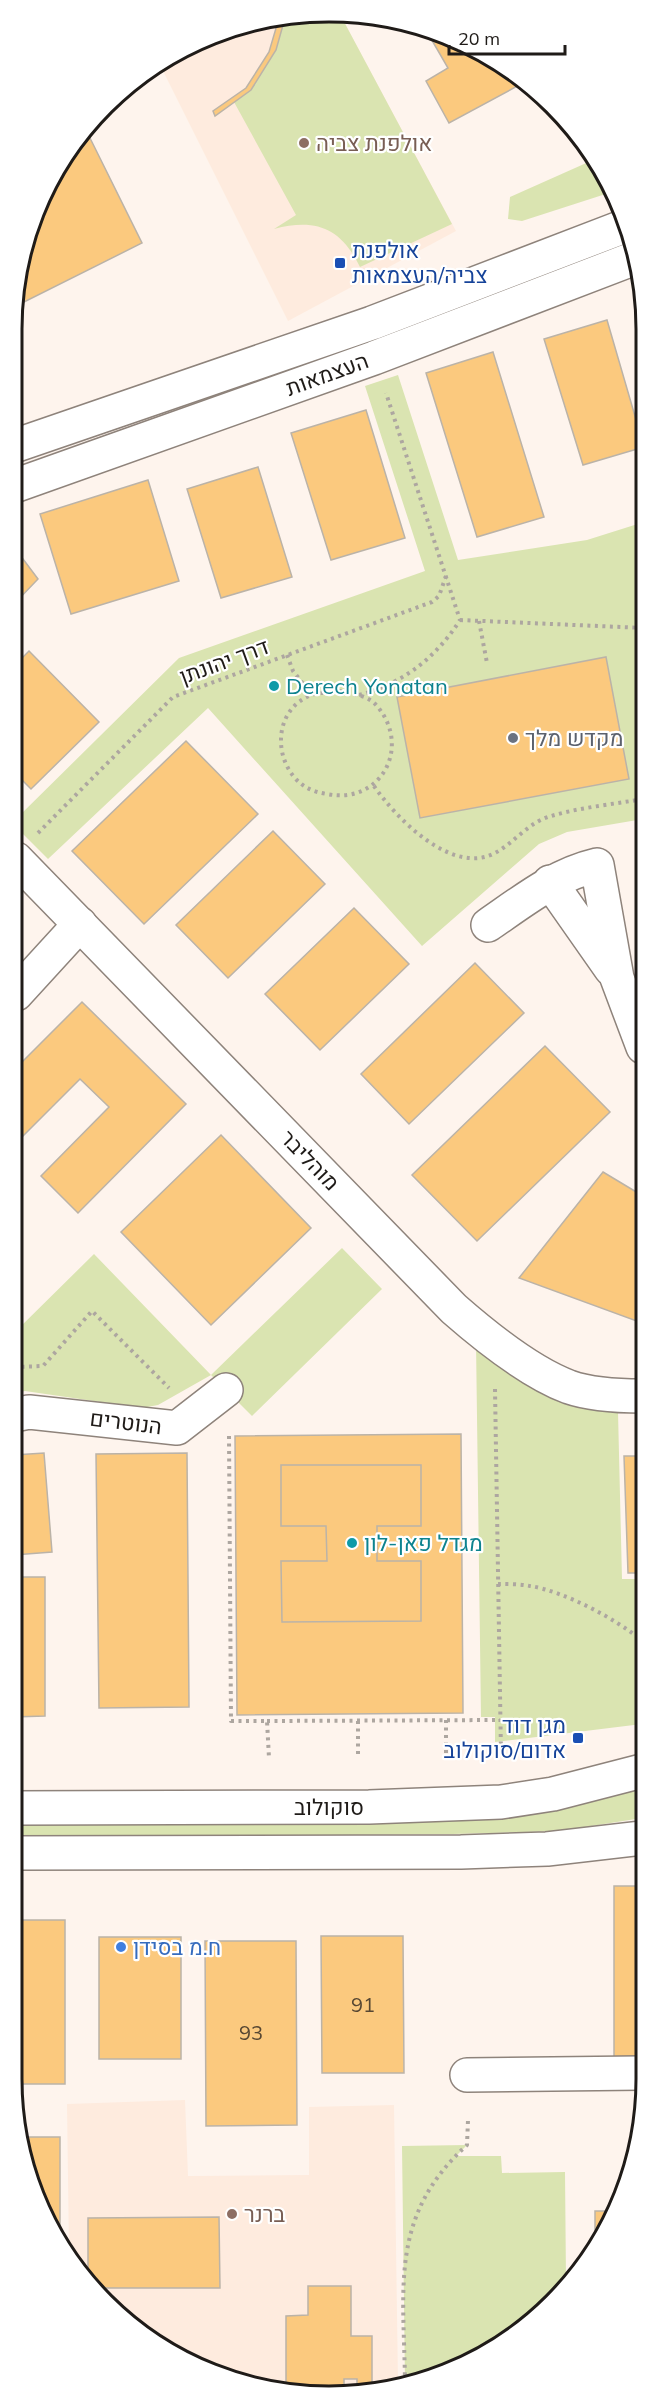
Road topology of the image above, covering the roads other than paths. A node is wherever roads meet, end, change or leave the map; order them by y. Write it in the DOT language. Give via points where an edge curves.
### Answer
graph roads {
  1 [pos="619,228"];
  2 [pos="629,260"];
  3 [pos="22,444"];
  4 [pos="22,483"];
  5 [pos="24,848"];
  6 [pos="550,882"];
  7 [pos="80,924"];
  8 [pos="488,925"];
  9 [pos="617,978"];
  10 [pos="22,987"];
  11 [pos="636,1028"];
  12 [pos="226,1390"];
  13 [pos="636,1396"];
  14 [pos="22,1413"];
  15 [pos="636,1773"];
  16 [pos="22,1808"];
  17 [pos="636,1839"];
  18 [pos="22,1853"];
  19 [pos="636,2073"];
  20 [pos="466,2074"];
  1 -- 3 [label="street, העצמאות" via="372,323"];
  2 -- 4 [label="street, העצמאות" via="374,358"];
  5 -- 7 [label="street, מוהליבר"];
  6 -- 8 [label="street"];
  6 -- 9 [label="street"];
  6 -- 9 [label="street" via="597,866"];
  7 -- 10 [label="street"];
  7 -- 13 [label="street, מוהליבר" via="454,1309 495,1344 568,1386 595,1393"];
  9 -- 11 [label="street"];
  12 -- 14 [label="street, הנוטרים" via="177,1428"];
  15 -- 16 [label="street, סוקולוב" via="553,1794 501,1802 369,1807"];
  17 -- 18 [label="street, סוקולוב" via="547,1849 461,1852"];
  19 -- 20 [label="street"];
}
